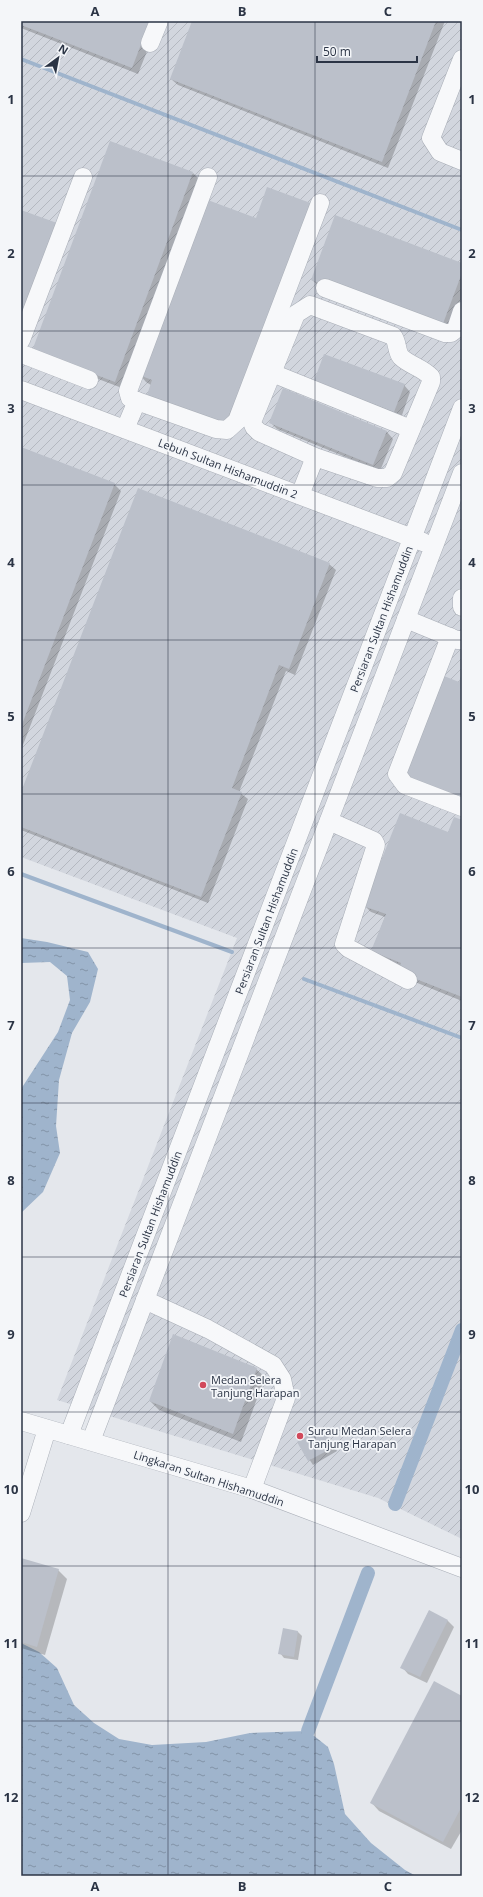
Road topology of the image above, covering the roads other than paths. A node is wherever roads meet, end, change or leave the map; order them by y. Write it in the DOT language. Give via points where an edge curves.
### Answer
graph roads {
  1 [pos="159,21"];
  2 [pos="150,43"];
  3 [pos="462,59"];
  4 [pos="462,161"];
  5 [pos="83,177"];
  6 [pos="208,177"];
  7 [pos="320,203"];
  8 [pos="326,288"];
  9 [pos="462,311"];
  10 [pos="21,351"];
  11 [pos="272,373"];
  12 [pos="89,380"];
  13 [pos="21,390"];
  14 [pos="137,401"];
  15 [pos="462,408"];
  16 [pos="125,429"];
  17 [pos="412,429"];
  18 [pos="315,457"];
  19 [pos="462,473"];
  20 [pos="300,495"];
  21 [pos="413,537"];
  22 [pos="434,546"];
  23 [pos="462,598"];
  24 [pos="462,607"];
  25 [pos="406,619"];
  26 [pos="456,638"];
  27 [pos="462,807"];
  28 [pos="329,821"];
  29 [pos="408,980"];
  30 [pos="169,1175"];
  31 [pos="190,1182"];
  32 [pos="145,1300"];
  33 [pos="21,1422"];
  34 [pos="47,1429"];
  35 [pos="69,1435"];
  36 [pos="91,1441"];
  37 [pos="252,1489"];
  38 [pos="21,1513"];
  39 [pos="461,1566"];
  1 -- 2 [label="street"];
  3 -- 4 [label="street" via="431,138 440,152"];
  5 -- 10 [label="street"];
  6 -- 14 [label="street" via="128,391 130,398"];
  7 -- 14 [label="street" via="238,421 227,430 216,429"];
  8 -- 9 [label="street" via="444,333 452,334"];
  10 -- 12 [label="street"];
  11 -- 17 [label="street"];
  11 -- 17 [label="street" via="296,314 310,305 393,336 403,359 431,377"];
  11 -- 18 [label="street" via="252,422 254,427 259,432"];
  13 -- 16 [label="street, Lebuh Sultan Hishamuddin 2"];
  14 -- 16 [label="street"];
  15 -- 21 [label="street, Persiaran Sultan Hishamuddin"];
  16 -- 20 [label="street, Lebuh Sultan Hishamuddin 2"];
  17 -- 18 [label="street" via="393,473 387,478 377,478"];
  18 -- 20 [label="street"];
  19 -- 22 [label="street, Persiaran Sultan Hishamuddin"];
  20 -- 21 [label="street, Lebuh Sultan Hishamuddin 2"];
  21 -- 22 [label="street, Lebuh Sultan Hishamuddin 2"];
  21 -- 30 [label="street, Persiaran Sultan Hishamuddin"];
  22 -- 25 [label="street, Persiaran Sultan Hishamuddin"];
  23 -- 24 [label="street"];
  25 -- 26 [label="street"];
  25 -- 28 [label="street, Persiaran Sultan Hishamuddin"];
  26 -- 27 [label="street" via="397,774 405,785"];
  28 -- 29 [label="street" via="374,841 376,845 344,944"];
  28 -- 31 [label="street, Persiaran Sultan Hishamuddin"];
  30 -- 31 [label="street"];
  30 -- 35 [label="street, Persiaran Sultan Hishamuddin"];
  31 -- 32 [label="street, Persiaran Sultan Hishamuddin"];
  32 -- 36 [label="street, Persiaran Sultan Hishamuddin"];
  32 -- 37 [label="street" via="208,1329 273,1365 282,1379 286,1398"];
  33 -- 34 [label="street, Lingkaran Sultan Hishamuddin"];
  34 -- 35 [label="street, Lingkaran Sultan Hishamuddin"];
  34 -- 38 [label="street"];
  35 -- 36 [label="street, Lingkaran Sultan Hishamuddin"];
  36 -- 37 [label="street, Lingkaran Sultan Hishamuddin"];
  37 -- 39 [label="street, Lingkaran Sultan Hishamuddin"];
}
